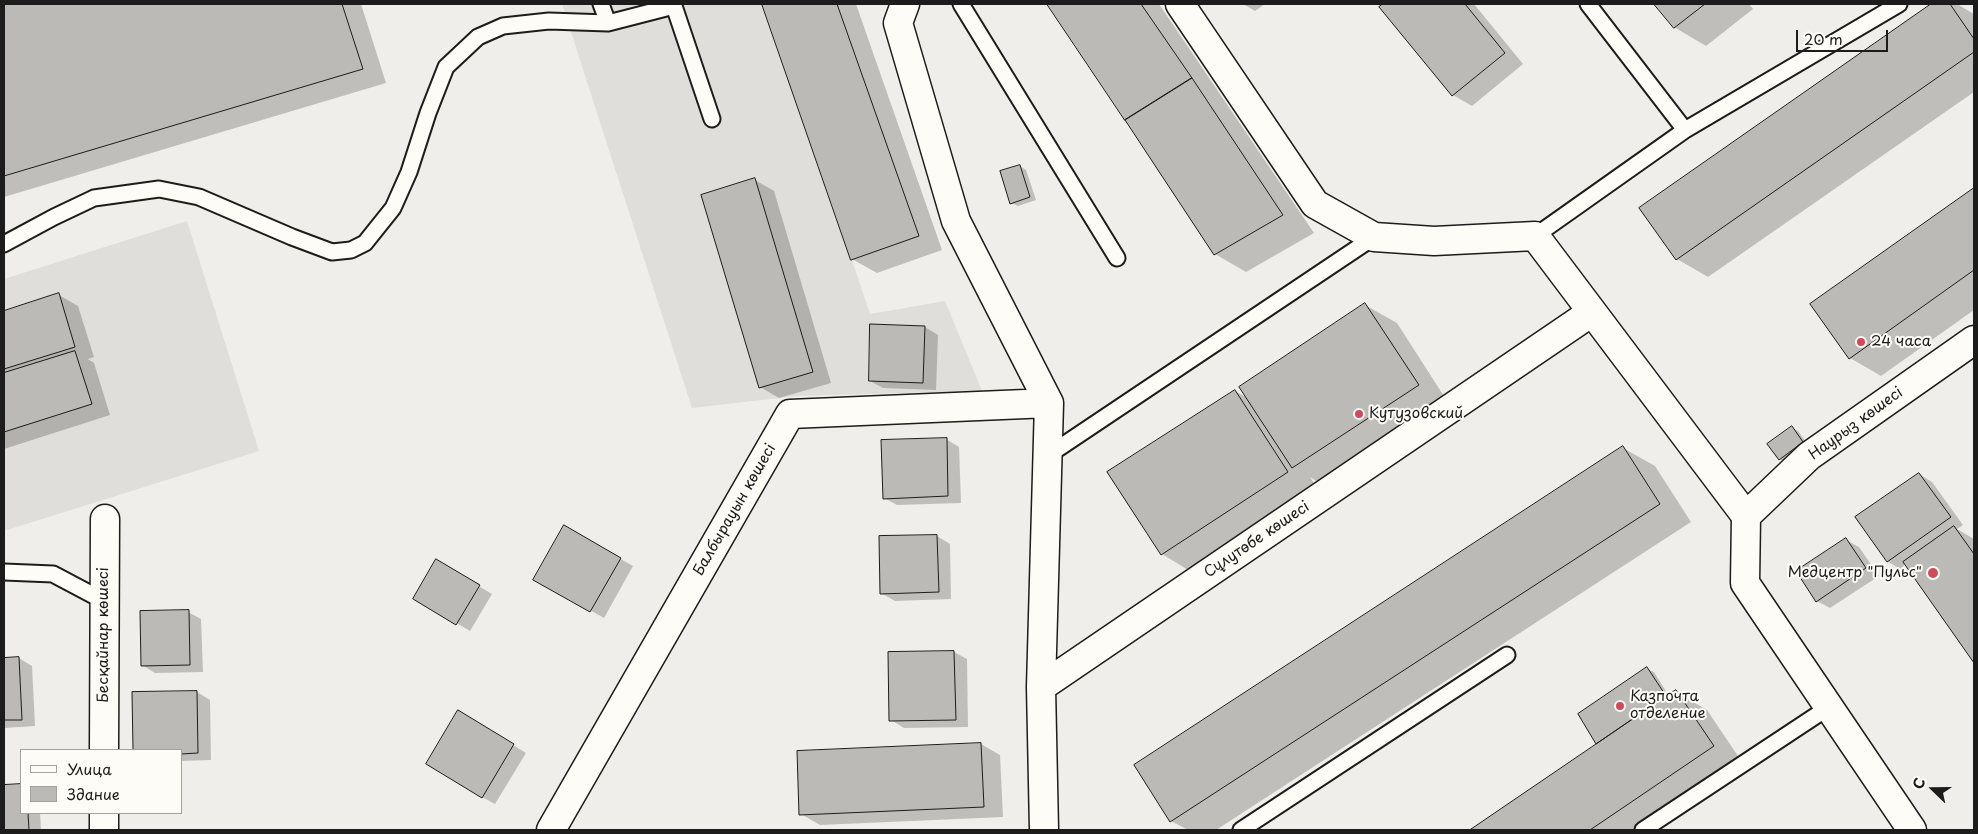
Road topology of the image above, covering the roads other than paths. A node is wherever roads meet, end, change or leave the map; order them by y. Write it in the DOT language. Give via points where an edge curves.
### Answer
graph roads {
  1 [pos="601,4"];
  2 [pos="905,4"];
  3 [pos="961,4"];
  4 [pos="1180,4"];
  5 [pos="1588,4"];
  6 [pos="1899,4"];
  7 [pos="608,23"];
  8 [pos="712,119"];
  9 [pos="1685,130"];
  10 [pos="1535,236"];
  11 [pos="1374,237"];
  12 [pos="4,244"];
  13 [pos="1117,258"];
  14 [pos="1592,312"];
  15 [pos="1974,340"];
  16 [pos="1049,403"];
  17 [pos="1047,456"];
  18 [pos="1746,516"];
  19 [pos="105,519"];
  20 [pos="4,572"];
  21 [pos="104,601"];
  22 [pos="1507,655"];
  23 [pos="1041,687"];
  24 [pos="1829,707"];
  25 [pos="104,749"];
  26 [pos="104,814"];
  27 [pos="104,830"];
  28 [pos="551,830"];
  29 [pos="1044,830"];
  30 [pos="1241,830"];
  31 [pos="1643,830"];
  32 [pos="1912,830"];
  1 -- 7 [label="lane"];
  2 -- 16 [label="street" via="898,23 956,221"];
  3 -- 13 [label="lane"];
  4 -- 11 [label="street" via="1315,204"];
  5 -- 9 [label="lane"];
  6 -- 9 [label="lane"];
  7 -- 8 [label="lane" via="674,6"];
  7 -- 12 [label="lane" via="549,21 503,26 478,37 446,67 393,208 365,243 351,250 332,252 199,196 159,190 94,198"];
  9 -- 10 [label="lane"];
  10 -- 11 [label="street" via="1434,240"];
  10 -- 14 [label="street"];
  11 -- 17 [label="lane"];
  14 -- 18 [label="street"];
  14 -- 23 [label="street, Сұлутөбе көшесі"];
  15 -- 18 [label="street, Наурыз көшесі" via="1809,456"];
  16 -- 17 [label="street"];
  16 -- 28 [label="street, Балбырауын көшесі" via="790,414"];
  17 -- 23 [label="street"];
  18 -- 24 [label="street" via="1745,583"];
  19 -- 21 [label="street, Бесқайнар көшесі"];
  20 -- 21 [label="lane" via="53,574"];
  21 -- 25 [label="street, Бесқайнар көшесі"];
  22 -- 30 [label="lane"];
  23 -- 29 [label="street"];
  24 -- 31 [label="lane"];
  24 -- 32 [label="street"];
  26 -- 27 [label="street"];
}
